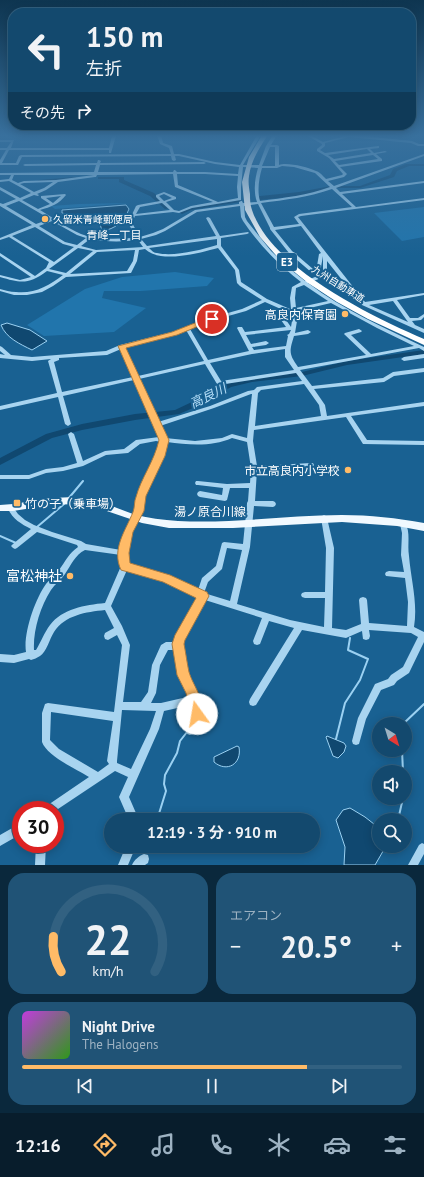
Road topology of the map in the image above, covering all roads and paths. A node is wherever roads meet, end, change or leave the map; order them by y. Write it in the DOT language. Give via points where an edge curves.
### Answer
graph roads {
  1 [pos="12,175"];
  2 [pos="96,175"];
  3 [pos="175,175"];
  4 [pos="240,175"];
  5 [pos="247,175"];
  6 [pos="253,175"];
  7 [pos="258,175"];
  8 [pos="319,175"];
  9 [pos="344,175"];
  10 [pos="368,175"];
  11 [pos="10,180"];
  12 [pos="326,180"];
  13 [pos="0,181"];
  14 [pos="57,181"];
  15 [pos="424,182"];
  16 [pos="17,184"];
  17 [pos="0,188"];
  18 [pos="334,188"];
  19 [pos="338,193"];
  20 [pos="35,194"];
  21 [pos="42,197"];
  22 [pos="240,199"];
  23 [pos="424,199"];
  24 [pos="20,200"];
  25 [pos="218,203"];
  26 [pos="53,204"];
  27 [pos="1,206"];
  28 [pos="355,208"];
  29 [pos="37,210"];
  30 [pos="173,211"];
  31 [pos="135,215"];
  32 [pos="208,218"];
  33 [pos="53,219"];
  34 [pos="301,225"];
  35 [pos="36,226"];
  36 [pos="272,229"];
  37 [pos="247,233"];
  38 [pos="10,236"];
  39 [pos="138,237"];
  40 [pos="219,237"];
  41 [pos="89,238"];
  42 [pos="0,239"];
  43 [pos="219,246"];
  44 [pos="78,247"];
  45 [pos="145,247"];
  46 [pos="137,249"];
  47 [pos="96,251"];
  48 [pos="324,253"];
  49 [pos="0,254"];
  50 [pos="45,271"];
  51 [pos="66,275"];
  52 [pos="0,276"];
  53 [pos="34,278"];
  54 [pos="0,290"];
  55 [pos="424,294"];
  56 [pos="394,299"];
  57 [pos="265,300"];
  58 [pos="332,301"];
  59 [pos="364,304"];
  60 [pos="286,310"];
  61 [pos="293,311"];
  62 [pos="424,315"];
  63 [pos="409,320"];
  64 [pos="291,327"];
  65 [pos="187,328"];
  66 [pos="240,328"];
  67 [pos="359,331"];
  68 [pos="308,332"];
  69 [pos="418,333"];
  70 [pos="243,334"];
  71 [pos="290,335"];
  72 [pos="266,343"];
  73 [pos="122,346"];
  74 [pos="249,346"];
  75 [pos="423,346"];
  76 [pos="287,347"];
  77 [pos="0,348"];
  78 [pos="252,352"];
  79 [pos="369,355"];
  80 [pos="0,356"];
  81 [pos="72,356"];
  82 [pos="424,356"];
  83 [pos="10,357"];
  84 [pos="404,359"];
  85 [pos="207,362"];
  86 [pos="424,370"];
  87 [pos="297,371"];
  88 [pos="135,378"];
  89 [pos="304,380"];
  90 [pos="311,388"];
  91 [pos="255,392"];
  92 [pos="60,394"];
  93 [pos="424,404"];
  94 [pos="0,408"];
  95 [pos="348,414"];
  96 [pos="324,418"];
  97 [pos="155,422"];
  98 [pos="68,424"];
  99 [pos="252,428"];
  100 [pos="71,434"];
  101 [pos="164,440"];
  102 [pos="250,441"];
  103 [pos="424,443"];
  104 [pos="81,464"];
  105 [pos="311,465"];
  106 [pos="254,468"];
  107 [pos="0,477"];
  108 [pos="198,483"];
  109 [pos="253,485"];
  110 [pos="227,486"];
  111 [pos="200,494"];
  112 [pos="250,503"];
  113 [pos="273,504"];
  114 [pos="0,508"];
  115 [pos="11,509"];
  116 [pos="135,518"];
  117 [pos="324,518"];
  118 [pos="248,523"];
  119 [pos="403,524"];
  120 [pos="424,527"];
  121 [pos="36,529"];
  122 [pos="16,546"];
  123 [pos="84,547"];
  124 [pos="246,547"];
  125 [pos="124,553"];
  126 [pos="125,566"];
  127 [pos="389,574"];
  128 [pos="408,576"];
  129 [pos="202,595"];
  130 [pos="305,595"];
  131 [pos="329,595"];
  132 [pos="363,600"];
  133 [pos="107,606"];
  134 [pos="233,606"];
  135 [pos="266,617"];
  136 [pos="300,626"];
  137 [pos="366,627"];
  138 [pos="119,630"];
  139 [pos="410,630"];
  140 [pos="328,631"];
  141 [pos="108,636"];
  142 [pos="366,636"];
  143 [pos="423,636"];
  144 [pos="257,641"];
  145 [pos="178,644"];
  146 [pos="31,656"];
  147 [pos="0,658"];
  148 [pos="193,697"];
  149 [pos="253,702"];
  150 [pos="118,706"];
  151 [pos="144,706"];
  152 [pos="161,707"];
  153 [pos="117,716"];
  154 [pos="190,731"];
  155 [pos="356,741"];
  156 [pos="114,766"];
  157 [pos="132,774"];
  158 [pos="98,777"];
  159 [pos="62,801"];
  160 [pos="131,813"];
  161 [pos="12,834"];
  162 [pos="0,841"];
  163 [pos="422,848"];
  164 [pos="41,853"];
  165 [pos="127,853"];
  166 [pos="40,865"];
  167 [pos="123,865"];
  168 [pos="413,865"];
  1 -- 11 [label="street"];
  2 -- 14 [label="street"];
  3 -- 25 [label="street" via="176,186"];
  4 -- 22 [label="street"];
  5 -- 69 [label="highway, 九州自動車道 / E3" via="247,206 258,229 277,252 318,286 359,311"];
  6 -- 69 [label="highway, 九州自動車道 / E3" via="254,205 262,222 272,238 298,264 324,284 364,308"];
  7 -- 36 [label="street" via="257,196"];
  8 -- 12 [label="street"];
  9 -- 12 [label="street"];
  10 -- 18 [label="street"];
  11 -- 13 [label="street"];
  11 -- 16 [label="street"];
  12 -- 18 [label="street"];
  14 -- 16 [label="street"];
  14 -- 20 [label="street"];
  15 -- 19 [label="street"];
  16 -- 20 [label="street"];
  17 -- 24 [label="street"];
  18 -- 19 [label="street"];
  18 -- 39 [label="street" via="299,197 196,211 163,230"];
  19 -- 28 [label="street"];
  20 -- 21 [label="street"];
  20 -- 24 [label="street"];
  21 -- 26 [label="street"];
  21 -- 26 [label="street" via="64,195 59,202"];
  22 -- 25 [label="street"];
  22 -- 58 [label="street" via="243,217 264,246 290,272"];
  23 -- 28 [label="street"];
  24 -- 27 [label="street"];
  24 -- 29 [label="street"];
  25 -- 30 [label="street"];
  26 -- 29 [label="street"];
  27 -- 35 [label="street"];
  28 -- 34 [label="street" via="300,215 296,217"];
  29 -- 33 [label="street"];
  30 -- 31 [label="street"];
  30 -- 31 [label="street" via="163,202 138,206"];
  31 -- 39 [label="street" via="130,223"];
  32 -- 40 [label="street"];
  33 -- 35 [label="street"];
  33 -- 41 [label="street"];
  34 -- 36 [label="street"];
  34 -- 48 [label="street"];
  35 -- 38 [label="street"];
  35 -- 44 [label="street" via="64,243"];
  36 -- 48 [label="street" via="296,258 313,271 319,267"];
  37 -- 40 [label="street"];
  38 -- 42 [label="street"];
  38 -- 50 [label="street" via="52,262"];
  39 -- 41 [label="street" via="113,240"];
  39 -- 45 [label="street"];
  40 -- 43 [label="street"];
  40 -- 45 [label="street"];
  41 -- 44 [label="street"];
  43 -- 45 [label="street" via="189,253 158,254"];
  43 -- 57 [label="street" via="237,270 242,285"];
  44 -- 47 [label="street"];
  44 -- 50 [label="street"];
  45 -- 46 [label="street"];
  46 -- 47 [label="street"];
  46 -- 51 [label="street" via="135,261 129,272"];
  47 -- 51 [label="street"];
  48 -- 59 [label="street"];
  48 -- 61 [label="street" via="325,270 322,276 297,285 293,290"];
  49 -- 53 [label="street"];
  50 -- 51 [label="street"];
  50 -- 53 [label="street"];
  51 -- 54 [label="street" via="46,290 19,296"];
  52 -- 53 [label="street" via="20,281"];
  55 -- 56 [label="street"];
  56 -- 59 [label="street"];
  56 -- 63 [label="street"];
  57 -- 60 [label="street"];
  57 -- 65 [label="street" via="244,310"];
  58 -- 61 [label="street"];
  58 -- 75 [label="street" via="392,335"];
  59 -- 69 [label="street"];
  60 -- 61 [label="street"];
  60 -- 64 [label="street" via="283,320"];
  61 -- 64 [label="street" via="295,318"];
  62 -- 63 [label="street" via="419,319"];
  63 -- 69 [label="street"];
  64 -- 70 [label="street" via="258,329"];
  64 -- 71 [label="street"];
  65 -- 73 [label="street" via="157,339"];
  65 -- 85 [label="street"];
  66 -- 70 [label="street"];
  67 -- 79 [label="street" via="347,334"];
  68 -- 71 [label="street"];
  69 -- 75 [label="highway, 九州自動車道 / E3"];
  70 -- 74 [label="street"];
  71 -- 76 [label="street"];
  72 -- 74 [label="street"];
  73 -- 81 [label="street" via="107,352"];
  73 -- 88 [label="street"];
  74 -- 78 [label="street"];
  75 -- 79 [label="street"];
  76 -- 78 [label="street"];
  76 -- 87 [label="street" via="288,358"];
  77 -- 83 [label="street"];
  78 -- 85 [label="street"];
  79 -- 87 [label="street"];
  80 -- 83 [label="street"];
  81 -- 83 [label="street" via="32,359"];
  81 -- 92 [label="street" via="51,361"];
  82 -- 84 [label="street"];
  85 -- 87 [label="street" via="219,383"];
  85 -- 88 [label="street"];
  86 -- 90 [label="street" via="393,374 384,380"];
  87 -- 89 [label="street"];
  88 -- 92 [label="street"];
  88 -- 97 [label="street"];
  89 -- 90 [label="street"];
  89 -- 91 [label="street" via="259,388"];
  90 -- 96 [label="street" via="322,405"];
  91 -- 97 [label="street" via="212,407"];
  91 -- 99 [label="street"];
  92 -- 94 [label="street"];
  92 -- 98 [label="street"];
  93 -- 95 [label="street"];
  95 -- 96 [label="street"];
  95 -- 103 [label="street" via="365,442"];
  96 -- 99 [label="street"];
  97 -- 101 [label="street"];
  99 -- 102 [label="street"];
  100 -- 104 [label="street"];
  101 -- 102 [label="street" via="195,443 223,440 232,436"];
  101 -- 104 [label="street" via="138,442 126,451 105,453"];
  101 -- 116 [label="street" via="160,456 141,496 139,511"];
  102 -- 106 [label="street"];
  104 -- 107 [label="street" via="28,477"];
  105 -- 106 [label="street"];
  106 -- 109 [label="street"];
  108 -- 110 [label="street"];
  109 -- 110 [label="street"];
  109 -- 112 [label="street"];
  110 -- 111 [label="street" via="226,498"];
  112 -- 113 [label="street"];
  112 -- 118 [label="street"];
  114 -- 115 [label="main road, 湯ノ原合川線"];
  115 -- 116 [label="main road, 湯ノ原合川線" via="36,503 81,501"];
  115 -- 121 [label="street" via="14,515"];
  116 -- 118 [label="main road, 湯ノ原合川線" via="201,525"];
  116 -- 125 [label="street" via="128,532"];
  117 -- 118 [label="main road, 湯ノ原合川線"];
  117 -- 119 [label="main road, 湯ノ原合川線"];
  117 -- 131 [label="street" via="330,548"];
  118 -- 124 [label="street"];
  119 -- 120 [label="main road, 湯ノ原合川線"];
  119 -- 128 [label="street" via="407,538 405,552"];
  121 -- 122 [label="street"];
  121 -- 123 [label="street"];
  123 -- 125 [label="street"];
  123 -- 146 [label="street" via="73,555 40,603 30,637"];
  124 -- 129 [label="street" via="224,545 219,567 205,580"];
  124 -- 134 [label="street"];
  125 -- 126 [label="street"];
  126 -- 129 [label="street" via="166,578"];
  126 -- 133 [label="street"];
  127 -- 128 [label="street"];
  128 -- 139 [label="street" via="412,621"];
  129 -- 134 [label="street"];
  129 -- 145 [label="street"];
  130 -- 131 [label="street"];
  131 -- 140 [label="street"];
  132 -- 137 [label="street"];
  133 -- 138 [label="street"];
  133 -- 146 [label="street" via="74,612 63,617 53,627 38,653"];
  134 -- 135 [label="street"];
  135 -- 136 [label="street"];
  135 -- 144 [label="street"];
  136 -- 140 [label="street"];
  136 -- 149 [label="street"];
  137 -- 139 [label="street"];
  137 -- 140 [label="street" via="346,634"];
  137 -- 142 [label="street"];
  138 -- 141 [label="street"];
  138 -- 150 [label="street" via="126,645"];
  139 -- 143 [label="street"];
  143 -- 155 [label="street" via="406,670 391,682 378,687 362,718"];
  145 -- 148 [label="street" via="183,675"];
  145 -- 151 [label="street" via="164,648 156,665 152,693"];
  146 -- 147 [label="street"];
  148 -- 152 [label="street" via="189,702"];
  148 -- 154 [label="street" via="197,714"];
  150 -- 151 [label="street"];
  150 -- 153 [label="street"];
  151 -- 152 [label="street"];
  152 -- 157 [label="street"];
  153 -- 156 [label="street" via="112,761"];
  153 -- 158 [label="street" via="48,707 46,713 46,742 56,752"];
  156 -- 157 [label="street"];
  156 -- 158 [label="street"];
  157 -- 160 [label="street" via="124,797"];
  158 -- 159 [label="street"];
  161 -- 162 [label="street"];
  163 -- 168 [label="street"];
  164 -- 166 [label="street"];
  165 -- 167 [label="street"];
}
